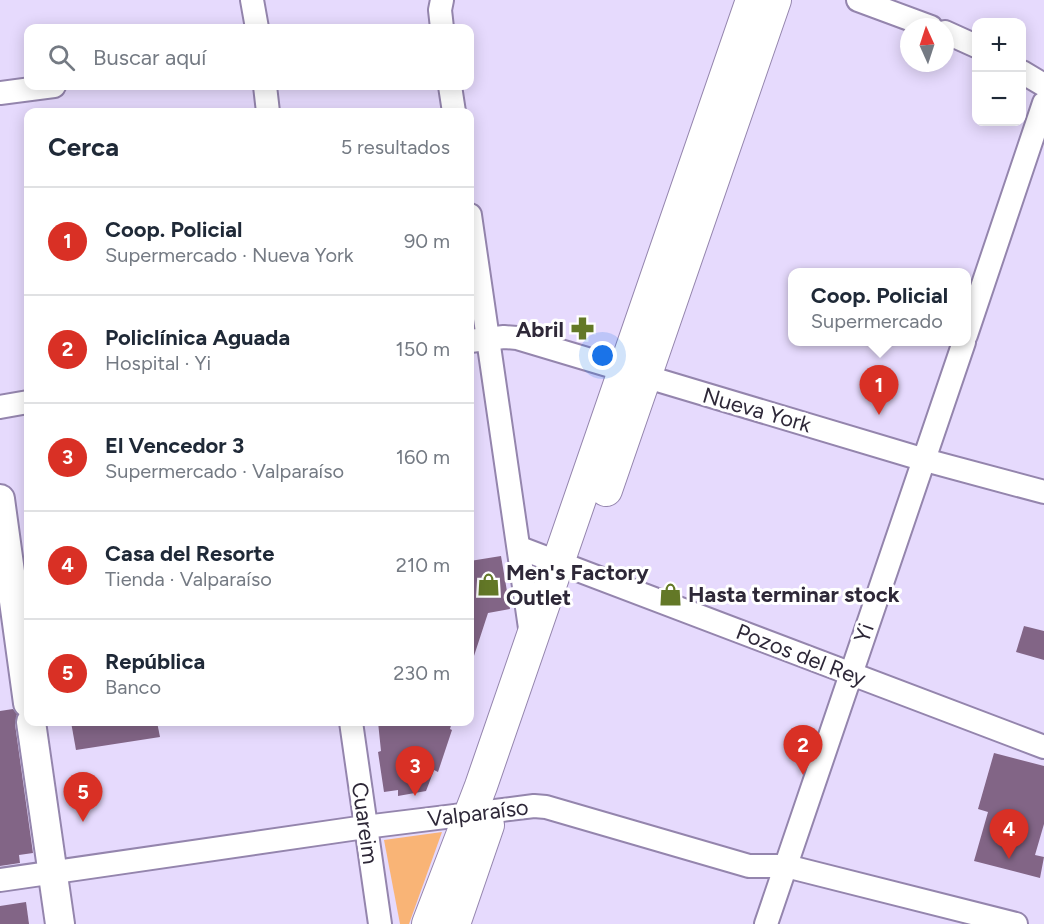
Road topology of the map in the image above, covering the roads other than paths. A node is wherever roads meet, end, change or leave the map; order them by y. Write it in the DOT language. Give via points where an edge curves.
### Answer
graph roads {
  1 [pos="252,0"];
  2 [pos="442,0"];
  3 [pos="752,0"];
  4 [pos="775,0"];
  5 [pos="858,0"];
  6 [pos="907,18"];
  7 [pos="255,24"];
  8 [pos="442,24"];
  9 [pos="954,36"];
  10 [pos="972,44"];
  11 [pos="1026,74"];
  12 [pos="1044,85"];
  13 [pos="24,90"];
  14 [pos="265,90"];
  15 [pos="451,90"];
  16 [pos="0,93"];
  17 [pos="1044,103"];
  18 [pos="268,108"];
  19 [pos="453,108"];
  20 [pos="474,271"];
  21 [pos="971,320"];
  22 [pos="479,340"];
  23 [pos="963,346"];
  24 [pos="634,374"];
  25 [pos="24,403"];
  26 [pos="0,406"];
  27 [pos="925,460"];
  28 [pos="1044,492"];
  29 [pos="0,499"];
  30 [pos="520,548"];
  31 [pos="568,567"];
  32 [pos="532,640"];
  33 [pos="850,673"];
  34 [pos="24,674"];
  35 [pos="32,726"];
  36 [pos="352,726"];
  37 [pos="1044,747"];
  38 [pos="482,812"];
  39 [pos="365,827"];
  40 [pos="786,866"];
  41 [pos="52,873"];
  42 [pos="0,880"];
  43 [pos="60,924"];
  44 [pos="380,924"];
  45 [pos="428,924"];
  46 [pos="454,924"];
  47 [pos="766,924"];
  48 [pos="1016,924"];
  1 -- 7 [label="street"];
  2 -- 8 [label="street"];
  3 -- 24 [label="main road"];
  4 -- 24 [label="main road"];
  5 -- 6 [label="street"];
  9 -- 10 [label="street"];
  11 -- 12 [label="street"];
  13 -- 16 [label="street"];
  14 -- 18 [label="street"];
  15 -- 19 [label="street"];
  17 -- 21 [label="street"];
  20 -- 22 [label="street"];
  22 -- 24 [label="street, Nueva York" via="517,338"];
  22 -- 30 [label="street"];
  23 -- 27 [label="street, Yi"];
  24 -- 27 [label="street, Nueva York"];
  24 -- 31 [label="main road"];
  25 -- 26 [label="street"];
  27 -- 28 [label="street, Nueva York"];
  27 -- 33 [label="street, Yi"];
  29 -- 34 [label="street"];
  30 -- 31 [label="street, Pozos del Rey"];
  30 -- 32 [label="street"];
  31 -- 32 [label="main road"];
  31 -- 33 [label="street, Pozos del Rey"];
  31 -- 38 [label="main road"];
  32 -- 38 [label="main road"];
  33 -- 37 [label="street, Pozos del Rey"];
  33 -- 40 [label="street, Yi"];
  35 -- 41 [label="street"];
  36 -- 39 [label="street, Cuareim"];
  38 -- 39 [label="street, Valparaíso"];
  38 -- 40 [label="street, Valparaíso" via="546,807 749,866"];
  38 -- 45 [label="main road"];
  38 -- 46 [label="main road"];
  39 -- 41 [label="street, Valparaíso"];
  39 -- 44 [label="street, Cuareim"];
  40 -- 47 [label="street, Yi"];
  40 -- 48 [label="street, Valparaíso"];
  41 -- 42 [label="street, Valparaíso"];
  41 -- 43 [label="street"];
}
